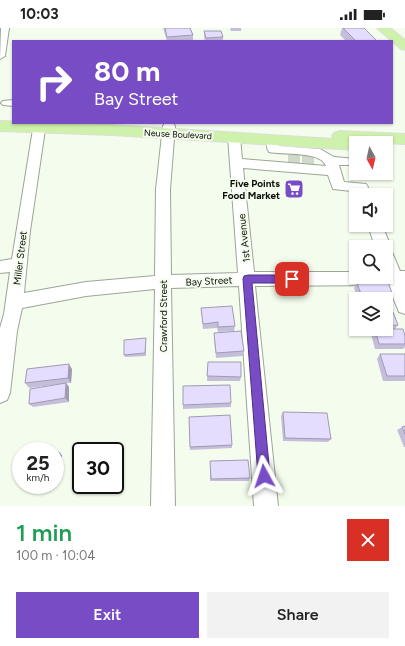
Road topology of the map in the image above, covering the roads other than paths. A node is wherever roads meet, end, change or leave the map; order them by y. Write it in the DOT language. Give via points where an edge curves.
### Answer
graph roads {
  1 [pos="5,28"];
  2 [pos="383,28"];
  3 [pos="405,46"];
  4 [pos="0,56"];
  5 [pos="0,118"];
  6 [pos="12,118"];
  7 [pos="134,124"];
  8 [pos="40,125"];
  9 [pos="0,126"];
  10 [pos="169,130"];
  11 [pos="234,137"];
  12 [pos="405,139"];
  13 [pos="393,140"];
  14 [pos="349,142"];
  15 [pos="349,142"];
  16 [pos="273,145"];
  17 [pos="393,147"];
  18 [pos="405,148"];
  19 [pos="312,156"];
  20 [pos="294,159"];
  21 [pos="236,163"];
  22 [pos="274,166"];
  23 [pos="333,166"];
  24 [pos="349,168"];
  25 [pos="349,188"];
  26 [pos="19,265"];
  27 [pos="0,267"];
  28 [pos="393,267"];
  29 [pos="400,278"];
  30 [pos="248,279"];
  31 [pos="162,283"];
  32 [pos="14,302"];
  33 [pos="405,307"];
  34 [pos="0,393"];
  35 [pos="163,506"];
  36 [pos="266,506"];
  1 -- 4 [label="street"];
  2 -- 3 [label="main road"];
  5 -- 6 [label="main road"];
  7 -- 10 [label="main road, Neuse Boulevard"];
  8 -- 9 [label="main road, Neuse Boulevard"];
  8 -- 10 [label="main road, Neuse Boulevard"];
  8 -- 26 [label="street, Miller Street"];
  10 -- 11 [label="main road, Neuse Boulevard"];
  10 -- 14 [label="main road, Neuse Boulevard"];
  10 -- 31 [label="street, Crawford Street" via="163,189"];
  11 -- 16 [label="main road, Neuse Boulevard"];
  11 -- 21 [label="street, 1st Avenue"];
  12 -- 13 [label="main road, Neuse Boulevard"];
  15 -- 19 [label="main road, Neuse Boulevard"];
  16 -- 19 [label="main road, Neuse Boulevard"];
  16 -- 20 [label="street"];
  16 -- 22 [label="street"];
  17 -- 18 [label="main road"];
  19 -- 20 [label="street"];
  19 -- 23 [label="street"];
  19 -- 23 [label="street"];
  20 -- 22 [label="street"];
  21 -- 22 [label="street"];
  21 -- 30 [label="street, 1st Avenue"];
  23 -- 24 [label="street"];
  23 -- 25 [label="street" via="338,186"];
  26 -- 27 [label="street"];
  26 -- 32 [label="street, Miller Street"];
  28 -- 29 [label="street"];
  29 -- 30 [label="street, Bay Street"];
  29 -- 33 [label="street"];
  30 -- 31 [label="street, Bay Street"];
  30 -- 36 [label="street, 1st Avenue"];
  31 -- 32 [label="street, Bay Street" via="86,289"];
  31 -- 35 [label="street, Crawford Street"];
  32 -- 34 [label="street, Miller Street"];
}
